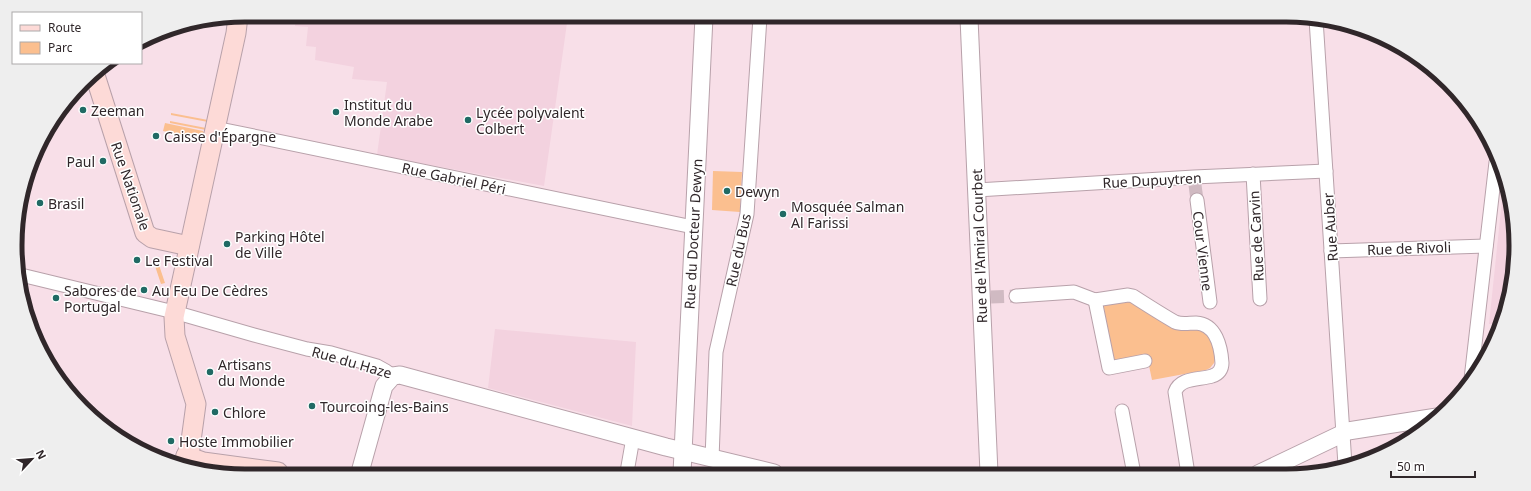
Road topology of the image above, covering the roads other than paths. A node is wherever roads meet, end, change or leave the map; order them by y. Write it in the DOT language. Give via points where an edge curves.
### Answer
graph roads {
  1 [pos="237,22"];
  2 [pos="704,22"];
  3 [pos="760,22"];
  4 [pos="969,22"];
  5 [pos="1316,24"];
  6 [pos="96,79"];
  7 [pos="215,128"];
  8 [pos="1495,169"];
  9 [pos="1326,171"];
  10 [pos="1253,174"];
  11 [pos="977,190"];
  12 [pos="1197,200"];
  13 [pos="693,227"];
  14 [pos="189,246"];
  15 [pos="1486,246"];
  16 [pos="1331,251"];
  17 [pos="24,276"];
  18 [pos="1016,296"];
  19 [pos="1260,299"];
  20 [pos="1095,300"];
  21 [pos="1210,302"];
  22 [pos="174,312"];
  23 [pos="1145,360"];
  24 [pos="1472,368"];
  25 [pos="393,376"];
  26 [pos="1122,412"];
  27 [pos="1428,418"];
  28 [pos="1343,434"];
  29 [pos="633,438"];
  30 [pos="683,451"];
  31 [pos="181,459"];
  32 [pos="712,459"];
  33 [pos="1345,461"];
  34 [pos="256,469"];
  35 [pos="361,469"];
  36 [pos="628,469"];
  37 [pos="682,469"];
  38 [pos="756,469"];
  39 [pos="989,469"];
  40 [pos="1133,469"];
  41 [pos="1187,469"];
  42 [pos="1269,469"];
  1 -- 7 [label="main road"];
  2 -- 13 [label="street, Rue du Docteur Dewyn"];
  3 -- 32 [label="street, Rue du Bus" via="747,214 716,352"];
  4 -- 11 [label="street, Rue de l'Amiral Courbet"];
  5 -- 9 [label="street, Rue Auber"];
  6 -- 14 [label="main road, Rue Nationale" via="145,233 152,238"];
  7 -- 13 [label="street, Rue Gabriel Péri"];
  7 -- 14 [label="main road"];
  8 -- 15 [label="street"];
  9 -- 10 [label="street, Rue Dupuytren"];
  9 -- 16 [label="street, Rue Auber"];
  10 -- 11 [label="street, Rue Dupuytren" via="1194,181"];
  10 -- 19 [label="street, Rue de Carvin"];
  11 -- 39 [label="street, Rue de l'Amiral Courbet" via="986,297"];
  12 -- 21 [label="street, Cour Vienne"];
  13 -- 30 [label="street, Rue du Docteur Dewyn"];
  14 -- 22 [label="main road"];
  15 -- 16 [label="street, Rue de Rivoli"];
  15 -- 24 [label="street"];
  16 -- 28 [label="street, Rue Auber"];
  17 -- 22 [label="street, Rue du Haze"];
  18 -- 20 [label="street" via="1074,292"];
  20 -- 23 [label="street" via="1109,368"];
  20 -- 41 [label="street" via="1133,296 1175,322 1205,326 1217,338 1222,364 1219,372 1183,382 1175,392"];
  22 -- 25 [label="street, Rue du Haze" via="254,336 380,367"];
  22 -- 31 [label="main road" via="175,336 196,404 190,448"];
  25 -- 29 [label="street, Rue du Haze" via="412,378"];
  25 -- 35 [label="street" via="383,390"];
  26 -- 40 [label="street"];
  27 -- 28 [label="street"];
  28 -- 33 [label="street, Rue Auber"];
  28 -- 42 [label="street"];
  29 -- 30 [label="street, Rue du Haze"];
  29 -- 36 [label="street"];
  30 -- 32 [label="street, Rue du Haze"];
  30 -- 37 [label="street, Rue du Docteur Dewyn"];
  31 -- 34 [label="main road"];
  32 -- 38 [label="street, Rue du Haze"];
}
